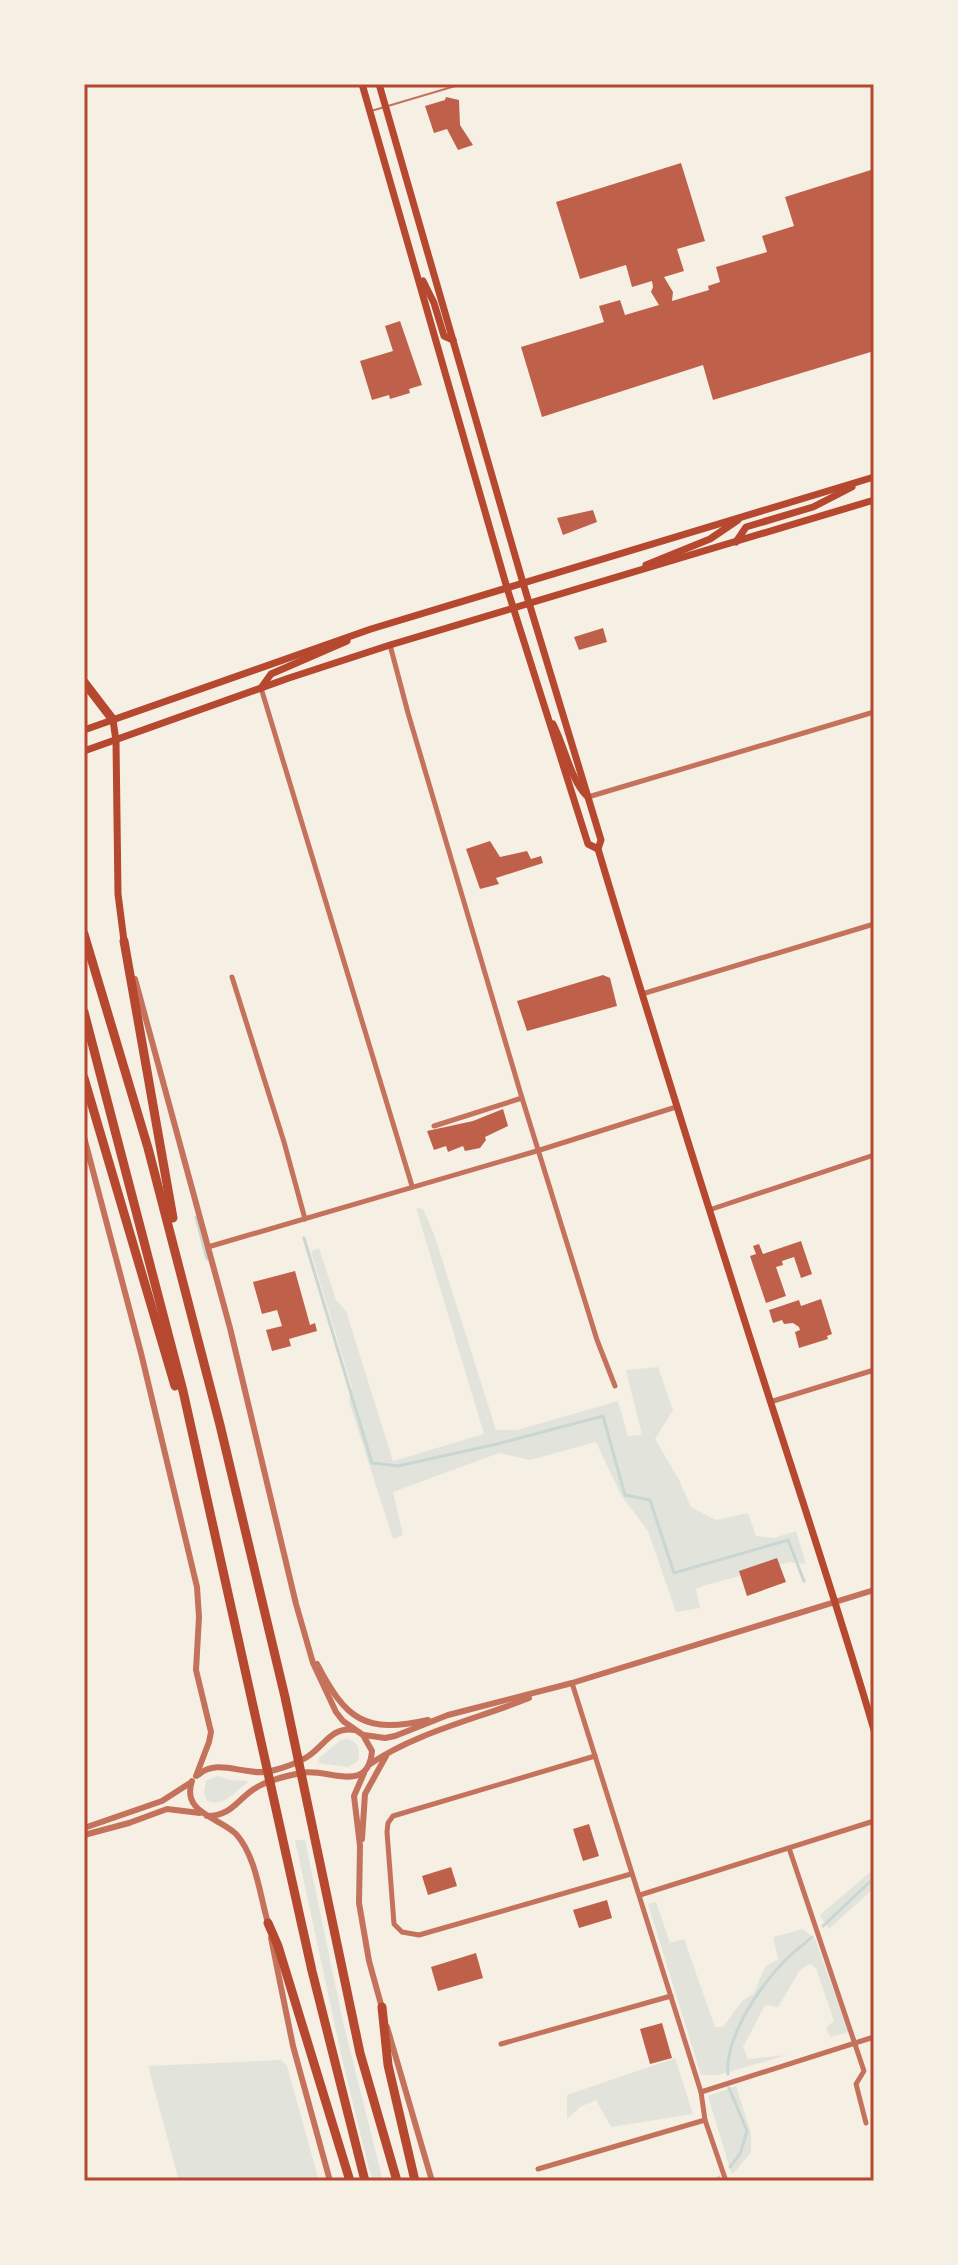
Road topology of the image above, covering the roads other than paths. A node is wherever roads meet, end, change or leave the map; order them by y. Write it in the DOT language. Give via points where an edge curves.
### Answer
graph roads {
  1 [pos="362,84"];
  2 [pos="379,84"];
  3 [pos="462,84"];
  4 [pos="386,107"];
  5 [pos="370,112"];
  6 [pos="414,265"];
  7 [pos="453,340"];
  8 [pos="874,477"];
  9 [pos="860,481"];
  10 [pos="874,500"];
  11 [pos="741,517"];
  12 [pos="735,542"];
  13 [pos="626,575"];
  14 [pos="523,583"];
  15 [pos="507,588"];
  16 [pos="529,604"];
  17 [pos="514,609"];
  18 [pos="359,634"];
  19 [pos="390,645"];
  20 [pos="84,682"];
  21 [pos="261,688"];
  22 [pos="544,708"];
  23 [pos="874,712"];
  24 [pos="113,720"];
  25 [pos="84,730"];
  26 [pos="116,741"];
  27 [pos="84,751"];
  28 [pos="588,797"];
  29 [pos="598,849"];
  30 [pos="874,924"];
  31 [pos="84,934"];
  32 [pos="124,941"];
  33 [pos="232,977"];
  34 [pos="642,994"];
  35 [pos="84,1012"];
  36 [pos="84,1078"];
  37 [pos="522,1098"];
  38 [pos="676,1107"];
  39 [pos="434,1126"];
  40 [pos="84,1137"];
  41 [pos="540,1150"];
  42 [pos="874,1155"];
  43 [pos="412,1186"];
  44 [pos="709,1210"];
  45 [pos="305,1219"];
  46 [pos="208,1247"];
  47 [pos="186,1288"];
  48 [pos="874,1370"];
  49 [pos="615,1386"];
  50 [pos="770,1402"];
  51 [pos="205,1486"];
  52 [pos="874,1590"];
  53 [pos="836,1601"];
  54 [pos="310,1650"];
  55 [pos="572,1683"];
  56 [pos="551,1689"];
  57 [pos="448,1715"];
  58 [pos="874,1730"];
  59 [pos="360,1732"];
  60 [pos="391,1751"];
  61 [pos="595,1756"];
  62 [pos="367,1768"];
  63 [pos="194,1779"];
  64 [pos="204,1814"];
  65 [pos="874,1821"];
  66 [pos="84,1828"];
  67 [pos="84,1835"];
  68 [pos="360,1846"];
  69 [pos="789,1848"];
  70 [pos="631,1874"];
  71 [pos="640,1895"];
  72 [pos="268,1923"];
  73 [pos="671,1996"];
  74 [pos="382,2007"];
  75 [pos="874,2037"];
  76 [pos="854,2042"];
  77 [pos="501,2044"];
  78 [pos="701,2092"];
  79 [pos="705,2120"];
  80 [pos="866,2123"];
  81 [pos="538,2169"];
  82 [pos="330,2181"];
  83 [pos="350,2181"];
  84 [pos="365,2181"];
  85 [pos="397,2181"];
  86 [pos="415,2181"];
  87 [pos="432,2181"];
  88 [pos="726,2181"];
  1 -- 5 [label="main road"];
  2 -- 4 [label="main road"];
  3 -- 4 [label="lane"];
  4 -- 5 [label="lane"];
  4 -- 7 [label="main road"];
  5 -- 6 [label="main road"];
  6 -- 7 [label="main road" via="444,336"];
  6 -- 15 [label="main road"];
  7 -- 14 [label="main road"];
  8 -- 9 [label="main road"];
  9 -- 11 [label="main road"];
  9 -- 12 [label="main road" via="813,507 746,527"];
  10 -- 12 [label="main road"];
  11 -- 13 [label="main road" via="710,539"];
  11 -- 14 [label="main road"];
  12 -- 13 [label="main road"];
  13 -- 16 [label="main road"];
  14 -- 15 [label="main road"];
  14 -- 16 [label="main road"];
  15 -- 17 [label="main road"];
  15 -- 18 [label="main road"];
  16 -- 17 [label="main road"];
  16 -- 28 [label="main road"];
  17 -- 19 [label="main road"];
  17 -- 22 [label="main road"];
  18 -- 21 [label="main road" via="271,674"];
  18 -- 24 [label="main road"];
  19 -- 21 [label="main road"];
  19 -- 37 [label="street"];
  20 -- 24 [label="highway"];
  21 -- 26 [label="main road"];
  21 -- 43 [label="street"];
  22 -- 28 [label="main road" via="578,787"];
  22 -- 29 [label="main road" via="588,844"];
  23 -- 28 [label="street"];
  24 -- 25 [label="main road"];
  24 -- 26 [label="main road"];
  26 -- 27 [label="main road"];
  26 -- 32 [label="main road" via="118,894"];
  28 -- 29 [label="main road" via="601,840"];
  29 -- 34 [label="main road"];
  30 -- 34 [label="street"];
  31 -- 47 [label="highway"];
  32 -- 46 [label="street"];
  32 -- 47 [label="highway"];
  33 -- 45 [label="street"];
  34 -- 38 [label="main road"];
  35 -- 51 [label="highway"];
  36 -- 51 [label="highway"];
  37 -- 39 [label="street"];
  37 -- 41 [label="street"];
  38 -- 41 [label="street"];
  38 -- 44 [label="main road"];
  40 -- 63 [label="street" via="197,1587 196,1670 211,1735"];
  41 -- 43 [label="street"];
  41 -- 49 [label="street"];
  42 -- 44 [label="street"];
  43 -- 45 [label="street"];
  44 -- 50 [label="main road"];
  45 -- 46 [label="street"];
  46 -- 54 [label="street"];
  47 -- 85 [label="highway" via="285,1697 360,2053"];
  48 -- 50 [label="street"];
  50 -- 53 [label="main road"];
  51 -- 84 [label="highway" via="277,1818"];
  52 -- 53 [label="street"];
  53 -- 55 [label="street"];
  53 -- 58 [label="main road"];
  54 -- 57 [label="street" via="337,1699 363,1720 393,1727"];
  54 -- 59 [label="street" via="332,1706"];
  55 -- 56 [label="street"];
  55 -- 61 [label="street"];
  56 -- 57 [label="street"];
  56 -- 60 [label="street"];
  57 -- 59 [label="street" via="390,1737"];
  59 -- 62 [label="street" via="372,1747"];
  59 -- 63 [label="street" via="338,1730 309,1756 269,1771 216,1766"];
  60 -- 62 [label="street"];
  60 -- 68 [label="street" via="365,1794"];
  61 -- 70 [label="street"];
  61 -- 70 [label="street" via="393,1816 387,1832 394,1924 402,1932 419,1935"];
  62 -- 64 [label="street" via="348,1778 318,1771 290,1776 253,1790 229,1812"];
  62 -- 68 [label="street" via="354,1796"];
  63 -- 64 [label="street" via="190,1797"];
  63 -- 66 [label="street" via="172,1797"];
  64 -- 67 [label="street" via="167,1809"];
  64 -- 72 [label="street" via="232,1831 245,1847"];
  65 -- 69 [label="street"];
  68 -- 74 [label="street" via="359,1903"];
  69 -- 71 [label="street"];
  69 -- 76 [label="street"];
  70 -- 71 [label="street"];
  71 -- 73 [label="street"];
  72 -- 82 [label="street" via="293,2046"];
  72 -- 83 [label="highway"];
  73 -- 77 [label="street"];
  73 -- 78 [label="street"];
  74 -- 86 [label="highway" via="388,2065"];
  74 -- 87 [label="street"];
  75 -- 76 [label="street"];
  76 -- 78 [label="street"];
  76 -- 80 [label="street" via="864,2071 856,2084"];
  78 -- 79 [label="street"];
  79 -- 81 [label="street"];
  79 -- 88 [label="street"];
}
